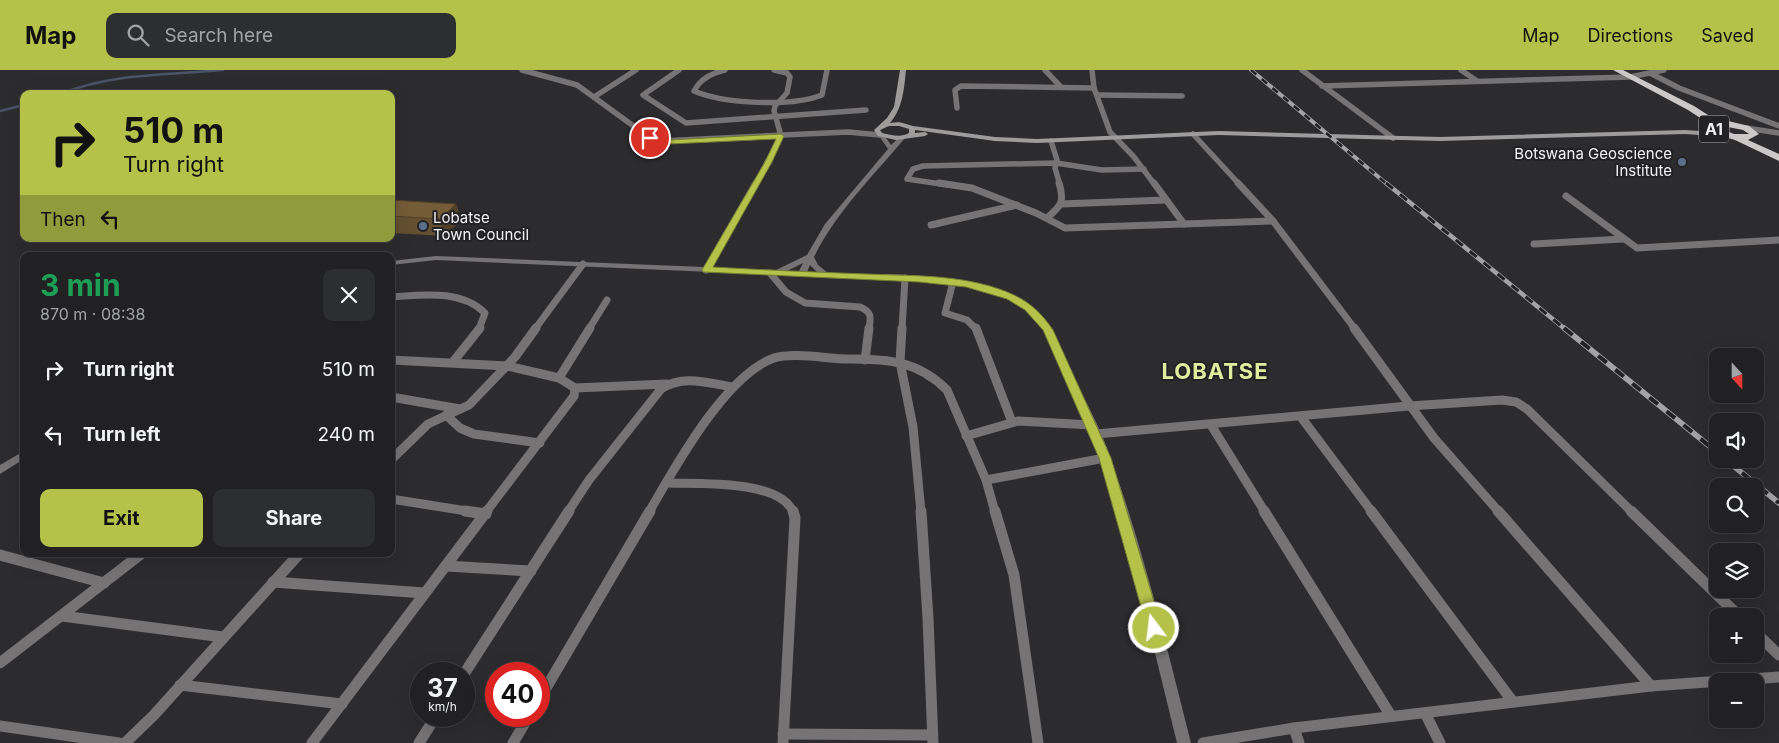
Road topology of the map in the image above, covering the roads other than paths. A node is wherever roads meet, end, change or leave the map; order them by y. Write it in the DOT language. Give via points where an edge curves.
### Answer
graph roads {
  1 [pos="522,70"];
  2 [pos="636,70"];
  3 [pos="679,70"];
  4 [pos="725,70"];
  5 [pos="774,70"];
  6 [pos="827,70"];
  7 [pos="903,70"];
  8 [pos="1045,70"];
  9 [pos="1092,70"];
  10 [pos="1302,70"];
  11 [pos="1461,70"];
  12 [pos="1617,70"];
  13 [pos="1664,70"];
  14 [pos="1650,73"];
  15 [pos="1630,77"];
  16 [pos="1478,81"];
  17 [pos="1322,86"];
  18 [pos="1061,87"];
  19 [pos="1094,88"];
  20 [pos="1098,96"];
  21 [pos="1182,96"];
  22 [pos="594,97"];
  23 [pos="778,102"];
  24 [pos="957,108"];
  25 [pos="1691,108"];
  26 [pos="866,110"];
  27 [pos="897,110"];
  28 [pos="774,118"];
  29 [pos="882,126"];
  30 [pos="1715,126"];
  31 [pos="1735,126"];
  32 [pos="1779,126"];
  33 [pos="910,127"];
  34 [pos="1746,128"];
  35 [pos="848,132"];
  36 [pos="939,132"];
  37 [pos="1685,132"];
  38 [pos="1193,134"];
  39 [pos="1779,134"];
  40 [pos="1754,135"];
  41 [pos="781,136"];
  42 [pos="881,136"];
  43 [pos="1731,136"];
  44 [pos="906,137"];
  45 [pos="1116,138"];
  46 [pos="1393,138"];
  47 [pos="1051,141"];
  48 [pos="891,149"];
  49 [pos="1779,154"];
  50 [pos="1779,158"];
  51 [pos="1056,163"];
  52 [pos="1144,170"];
  53 [pos="1566,196"];
  54 [pos="1166,200"];
  55 [pos="1061,204"];
  56 [pos="1018,205"];
  57 [pos="1047,218"];
  58 [pos="1273,221"];
  59 [pos="1184,224"];
  60 [pos="931,225"];
  61 [pos="1623,239"];
  62 [pos="1779,240"];
  63 [pos="1534,244"];
  64 [pos="810,257"];
  65 [pos="395,263"];
  66 [pos="583,264"];
  67 [pos="706,270"];
  68 [pos="770,273"];
  69 [pos="802,274"];
  70 [pos="826,275"];
  71 [pos="904,278"];
  72 [pos="953,282"];
  73 [pos="395,297"];
  74 [pos="607,300"];
  75 [pos="395,360"];
  76 [pos="865,360"];
  77 [pos="453,362"];
  78 [pos="900,362"];
  79 [pos="506,366"];
  80 [pos="559,378"];
  81 [pos="667,384"];
  82 [pos="575,388"];
  83 [pos="733,388"];
  84 [pos="395,398"];
  85 [pos="1409,406"];
  86 [pos="460,409"];
  87 [pos="446,415"];
  88 [pos="1302,417"];
  89 [pos="1012,422"];
  90 [pos="1211,425"];
  91 [pos="1094,429"];
  92 [pos="966,436"];
  93 [pos="540,443"];
  94 [pos="395,456"];
  95 [pos="20,457"];
  96 [pos="1105,458"];
  97 [pos="0,470"];
  98 [pos="986,480"];
  99 [pos="666,483"];
  100 [pos="395,500"];
  101 [pos="486,514"];
  102 [pos="0,555"];
  103 [pos="137,557"];
  104 [pos="296,557"];
  105 [pos="446,566"];
  106 [pos="530,571"];
  107 [pos="273,582"];
  108 [pos="104,583"];
  109 [pos="424,593"];
  110 [pos="1731,608"];
  111 [pos="62,616"];
  112 [pos="223,637"];
  113 [pos="1764,641"];
  114 [pos="1779,655"];
  115 [pos="0,662"];
  116 [pos="472,662"];
  117 [pos="1779,676"];
  118 [pos="550,681"];
  119 [pos="180,685"];
  120 [pos="1651,686"];
  121 [pos="1513,702"];
  122 [pos="342,704"];
  123 [pos="1425,712"];
  124 [pos="1391,716"];
  125 [pos="0,726"];
  126 [pos="429,727"];
  127 [pos="522,727"];
  128 [pos="1294,728"];
  129 [pos="783,738"];
  130 [pos="69,739"];
  131 [pos="932,739"];
  132 [pos="119,743"];
  133 [pos="125,743"];
  134 [pos="312,743"];
  135 [pos="419,743"];
  136 [pos="513,743"];
  137 [pos="1038,743"];
  138 [pos="1184,743"];
  139 [pos="1203,743"];
  140 [pos="1299,743"];
  141 [pos="1440,743"];
  1 -- 22 [label="street" via="571,82"];
  2 -- 22 [label="street"];
  3 -- 28 [label="street" via="643,95 681,121"];
  4 -- 23 [label="street" via="712,75 694,91 704,96"];
  5 -- 23 [label="street" via="790,77 787,93"];
  6 -- 23 [label="street" via="821,97"];
  7 -- 27 [label="main road"];
  8 -- 18 [label="street"];
  9 -- 19 [label="street"];
  10 -- 17 [label="street"];
  11 -- 16 [label="street"];
  12 -- 15 [label="highway, A1"];
  13 -- 14 [label="street"];
  14 -- 15 [label="street"];
  14 -- 32 [label="street" via="1679,88"];
  15 -- 16 [label="street"];
  15 -- 25 [label="highway, A1"];
  16 -- 17 [label="street"];
  17 -- 46 [label="street"];
  18 -- 19 [label="street"];
  18 -- 24 [label="street" via="957,87"];
  19 -- 20 [label="street"];
  20 -- 21 [label="street"];
  20 -- 45 [label="street" via="1110,132"];
  22 -- 41 [label="street" via="650,138 660,141"];
  23 -- 28 [label="street"];
  25 -- 30 [label="highway, A1"];
  25 -- 31 [label="highway, A1"];
  26 -- 28 [label="street"];
  27 -- 29 [label="main road"];
  27 -- 33 [label="main road"];
  28 -- 41 [label="street"];
  29 -- 33 [label="main road"];
  29 -- 35 [label="street"];
  29 -- 42 [label="main road" via="877,130"];
  30 -- 31 [label="highway, A1"];
  30 -- 37 [label="main road"];
  30 -- 43 [label="highway, A1"];
  31 -- 34 [label="highway, A1"];
  33 -- 36 [label="main road"];
  33 -- 44 [label="main road" via="913,131"];
  34 -- 39 [label="street"];
  34 -- 40 [label="highway, A1"];
  35 -- 41 [label="street"];
  35 -- 42 [label="street"];
  36 -- 44 [label="main road"];
  36 -- 47 [label="main road"];
  37 -- 43 [label="main road"];
  37 -- 46 [label="main road"];
  38 -- 45 [label="main road"];
  38 -- 46 [label="main road"];
  38 -- 58 [label="street"];
  39 -- 40 [label="street"];
  40 -- 43 [label="highway, A1"];
  40 -- 49 [label="highway, A1"];
  41 -- 67 [label="street"];
  42 -- 44 [label="main road"];
  42 -- 48 [label="street"];
  43 -- 50 [label="highway, A1"];
  44 -- 48 [label="street"];
  45 -- 47 [label="main road"];
  45 -- 52 [label="street"];
  47 -- 51 [label="street"];
  48 -- 64 [label="street" via="828,226"];
  51 -- 52 [label="street" via="1102,170"];
  51 -- 55 [label="street" via="1063,196"];
  51 -- 56 [label="street" via="919,166 913,169 907,180 967,187"];
  52 -- 54 [label="street"];
  53 -- 61 [label="street"];
  54 -- 55 [label="street"];
  54 -- 59 [label="street"];
  55 -- 57 [label="street"];
  56 -- 57 [label="street"];
  56 -- 60 [label="street"];
  57 -- 59 [label="street" via="1060,226 1073,228"];
  58 -- 59 [label="street"];
  58 -- 85 [label="street"];
  61 -- 62 [label="street" via="1643,248"];
  61 -- 63 [label="street"];
  64 -- 68 [label="street" via="792,267"];
  64 -- 69 [label="street"];
  64 -- 70 [label="street"];
  65 -- 66 [label="street" via="436,258"];
  66 -- 67 [label="street"];
  66 -- 79 [label="street"];
  67 -- 68 [label="street"];
  68 -- 69 [label="street"];
  68 -- 76 [label="street" via="786,292 805,304 868,310"];
  69 -- 70 [label="street"];
  70 -- 71 [label="street"];
  71 -- 72 [label="street"];
  71 -- 78 [label="street"];
  72 -- 89 [label="street" via="945,313 967,320 976,328"];
  72 -- 91 [label="street" via="1003,293 1040,318"];
  73 -- 77 [label="street" via="456,297 480,305 486,313 484,321"];
  74 -- 80 [label="street"];
  75 -- 77 [label="street"];
  76 -- 78 [label="street"];
  76 -- 83 [label="street" via="775,358 764,362"];
  77 -- 79 [label="street"];
  78 -- 92 [label="street" via="938,379 947,390"];
  78 -- 131 [label="street" via="918,468"];
  79 -- 80 [label="street"];
  79 -- 86 [label="street" via="474,401"];
  80 -- 82 [label="street"];
  81 -- 82 [label="street"];
  81 -- 83 [label="street" via="686,380"];
  81 -- 106 [label="street" via="589,480"];
  82 -- 93 [label="street" via="571,402"];
  83 -- 99 [label="street"];
  84 -- 86 [label="street"];
  85 -- 88 [label="street"];
  85 -- 110 [label="street" via="1502,400 1523,405"];
  85 -- 120 [label="street"];
  86 -- 87 [label="street"];
  87 -- 93 [label="street" via="460,428 474,434"];
  87 -- 94 [label="street" via="428,424"];
  88 -- 90 [label="street"];
  88 -- 121 [label="street"];
  89 -- 91 [label="street" via="1034,420"];
  89 -- 92 [label="street"];
  90 -- 91 [label="street"];
  90 -- 124 [label="street"];
  91 -- 96 [label="street"];
  92 -- 98 [label="street"];
  93 -- 101 [label="street"];
  95 -- 97 [label="street"];
  96 -- 98 [label="street"];
  96 -- 138 [label="street"];
  98 -- 137 [label="street" via="1014,574"];
  99 -- 118 [label="street"];
  99 -- 129 [label="street" via="747,487 778,496 791,507 795,518"];
  100 -- 101 [label="street"];
  101 -- 105 [label="street"];
  102 -- 108 [label="street"];
  103 -- 108 [label="street"];
  104 -- 107 [label="street"];
  105 -- 106 [label="street"];
  105 -- 109 [label="street"];
  106 -- 116 [label="street"];
  107 -- 109 [label="street"];
  107 -- 112 [label="street"];
  108 -- 111 [label="street"];
  109 -- 122 [label="street"];
  111 -- 112 [label="street"];
  111 -- 115 [label="street"];
  112 -- 119 [label="street"];
  113 -- 114 [label="street"];
  117 -- 120 [label="street"];
  119 -- 122 [label="street"];
  119 -- 133 [label="street"];
  120 -- 121 [label="street"];
  121 -- 123 [label="street"];
  122 -- 134 [label="street"];
  123 -- 124 [label="street"];
  123 -- 141 [label="street"];
  124 -- 128 [label="street"];
  125 -- 130 [label="street"];
  126 -- 135 [label="street"];
  127 -- 136 [label="street"];
  128 -- 139 [label="street"];
  128 -- 140 [label="street"];
  129 -- 131 [label="street"];
  130 -- 132 [label="street"];
}
